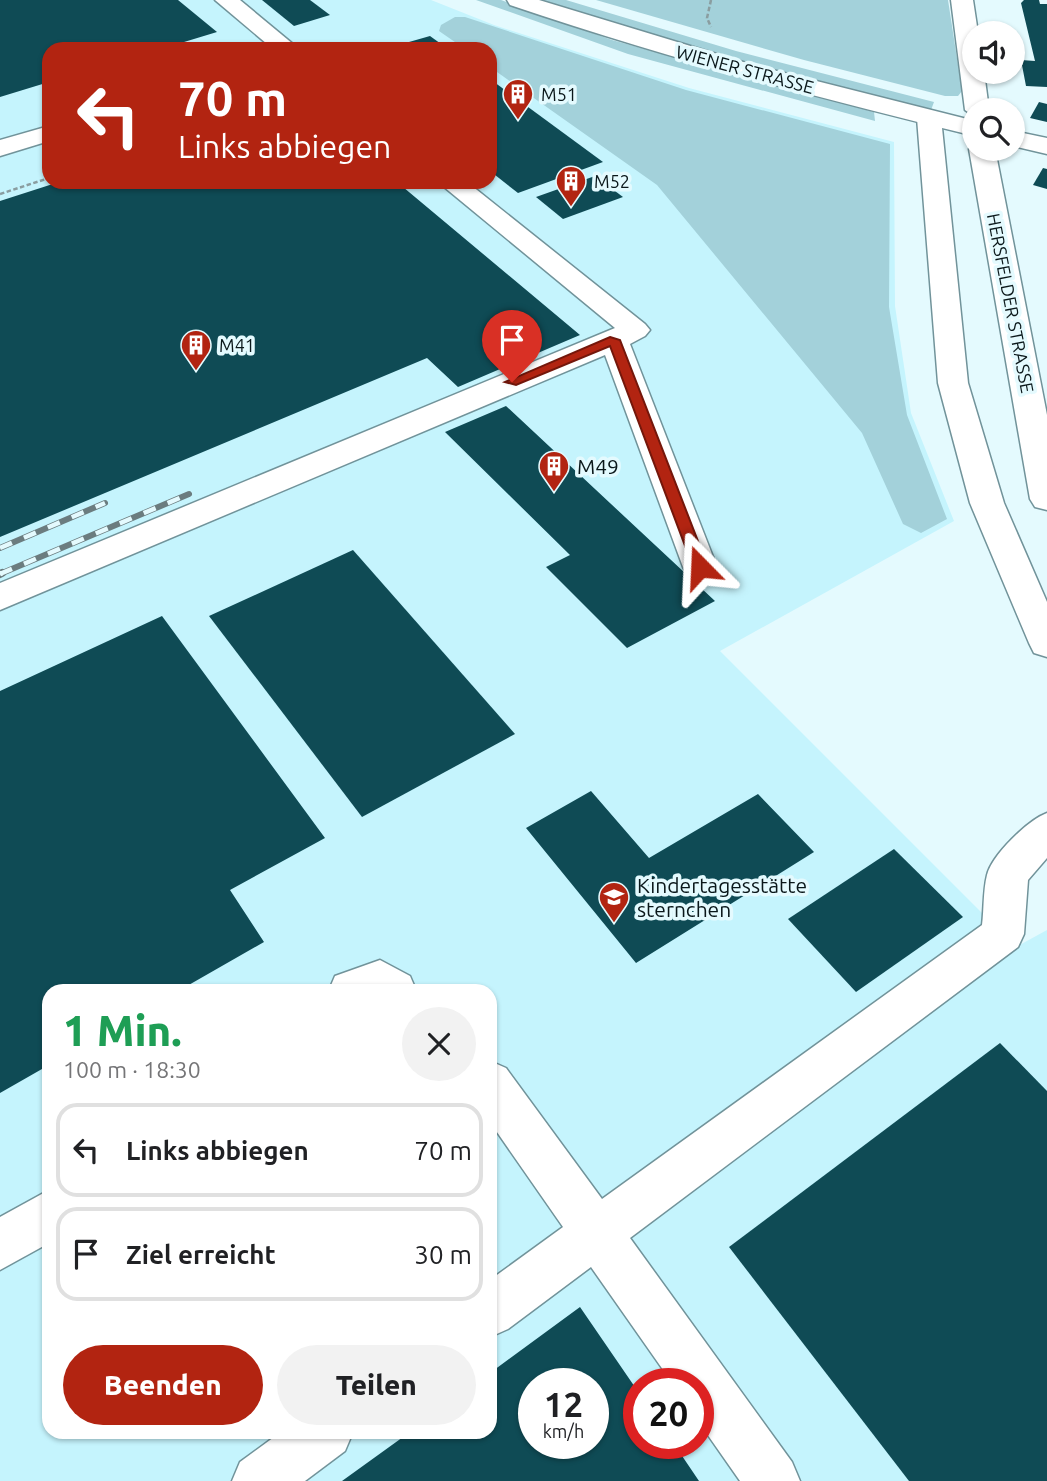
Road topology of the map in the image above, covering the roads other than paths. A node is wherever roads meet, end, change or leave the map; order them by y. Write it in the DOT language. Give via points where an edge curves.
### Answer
graph roads {
  1 [pos="226,0"];
  2 [pos="517,0"];
  3 [pos="962,0"];
  4 [pos="278,42"];
  5 [pos="975,98"];
  6 [pos="929,118"];
  7 [pos="962,126"];
  8 [pos="42,135"];
  9 [pos="1025,141"];
  10 [pos="1047,146"];
  11 [pos="0,148"];
  12 [pos="984,161"];
  13 [pos="460,189"];
  14 [pos="614,340"];
  15 [pos="1047,499"];
  16 [pos="700,567"];
  17 [pos="0,597"];
  18 [pos="1047,643"];
  19 [pos="1047,830"];
  20 [pos="368,984"];
  21 [pos="386,984"];
  22 [pos="497,1093"];
  23 [pos="42,1219"];
  24 [pos="598,1232"];
  25 [pos="0,1245"];
  26 [pos="497,1306"];
  27 [pos="316,1439"];
  28 [pos="259,1481"];
  29 [pos="773,1481"];
  1 -- 4 [label="street"];
  2 -- 6 [label="street, WIENER STRASSE" via="624,36"];
  3 -- 5 [label="street"];
  6 -- 7 [label="street, WIENER STRASSE"];
  6 -- 18 [label="street" via="953,383 987,503"];
  8 -- 11 [label="street"];
  9 -- 10 [label="street"];
  12 -- 15 [label="street, HERSFELDER STRASSE"];
  13 -- 14 [label="street" via="635,330"];
  14 -- 16 [label="street"];
  14 -- 17 [label="street"];
  19 -- 24 [label="street" via="1008,874 1003,934"];
  20 -- 21 [label="street" via="380,980"];
  22 -- 24 [label="street"];
  23 -- 25 [label="street"];
  24 -- 26 [label="street"];
  24 -- 29 [label="street"];
  27 -- 28 [label="street"];
}
